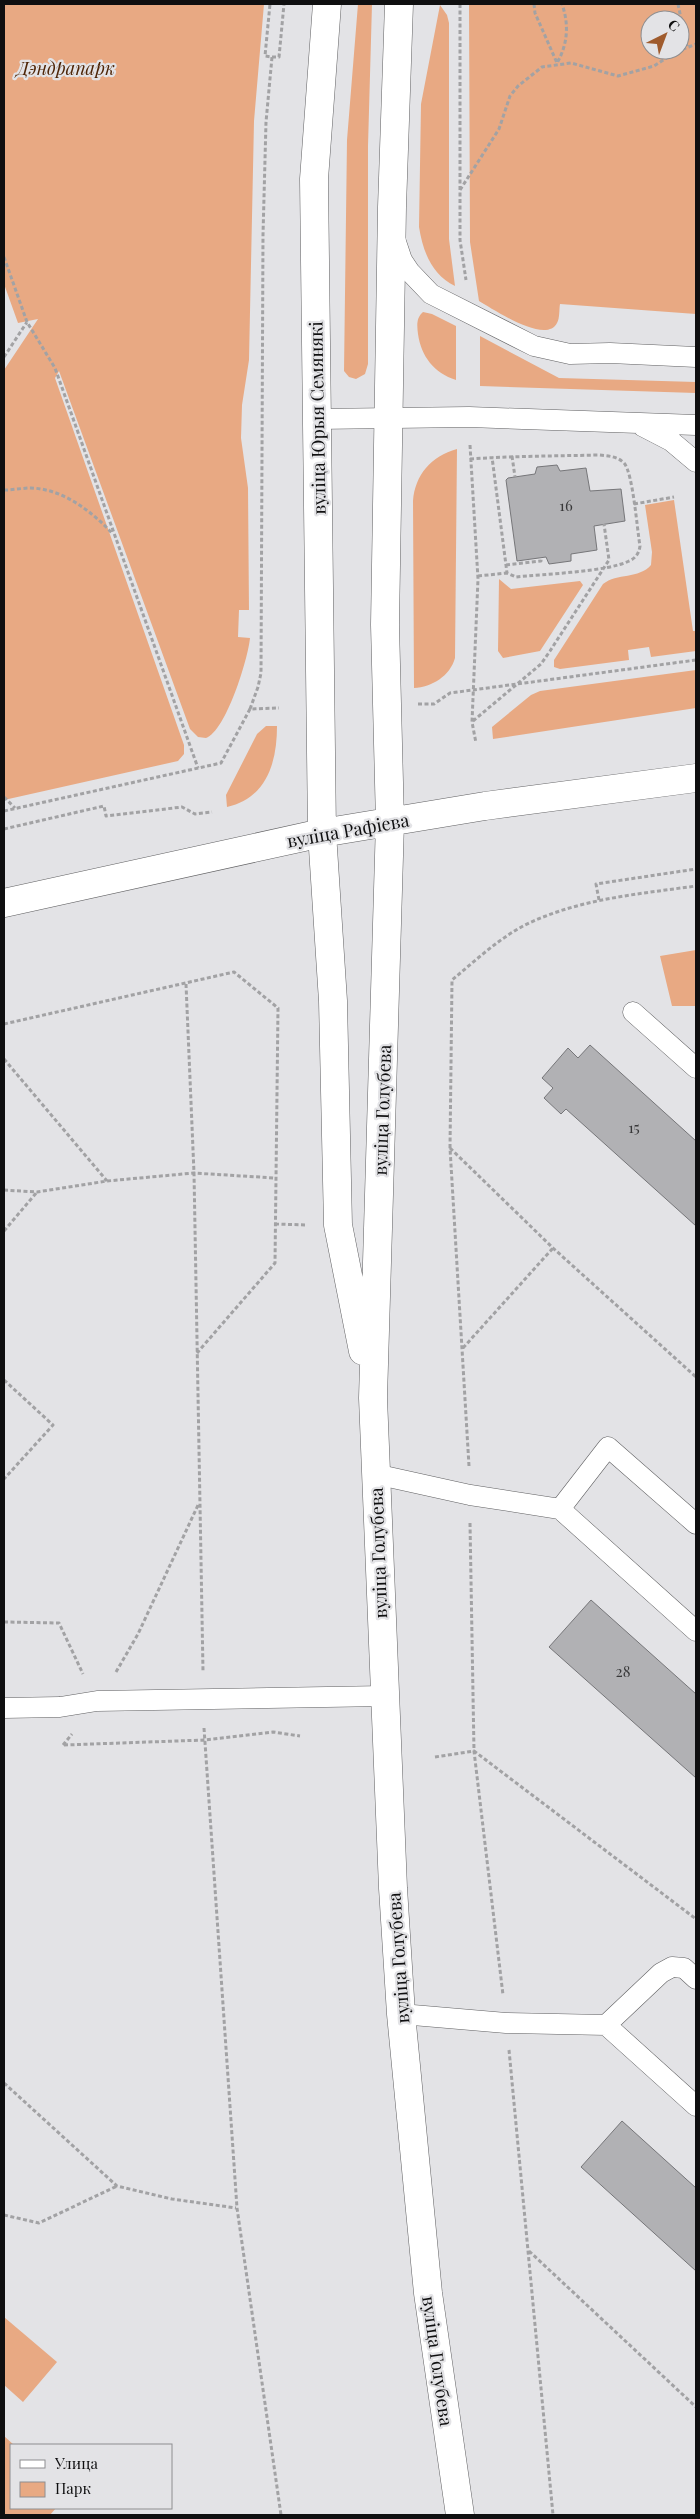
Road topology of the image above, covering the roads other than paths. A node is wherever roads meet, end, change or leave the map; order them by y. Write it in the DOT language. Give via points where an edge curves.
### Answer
graph roads {
  1 [pos="327,4"];
  2 [pos="399,4"];
  3 [pos="392,208"];
  4 [pos="696,357"];
  5 [pos="390,418"];
  6 [pos="317,419"];
  7 [pos="630,422"];
  8 [pos="696,425"];
  9 [pos="696,462"];
  10 [pos="696,778"];
  11 [pos="390,822"];
  12 [pos="322,833"];
  13 [pos="4,903"];
  14 [pos="633,1012"];
  15 [pos="696,1068"];
  16 [pos="372,1398"];
  17 [pos="375,1474"];
  18 [pos="560,1510"];
  19 [pos="696,1524"];
  20 [pos="696,1631"];
  21 [pos="384,1696"];
  22 [pos="4,1708"];
  23 [pos="696,1980"];
  24 [pos="401,2014"];
  25 [pos="606,2025"];
  26 [pos="696,2106"];
  27 [pos="460,2515"];
  1 -- 6 [label="main road, вуліца Юрыя Семянякі" via="314,179"];
  2 -- 3 [label="main road"];
  3 -- 4 [label="lane" via="396,246 420,284 438,298 534,346 570,354"];
  3 -- 5 [label="main road"];
  5 -- 6 [label="lane"];
  5 -- 7 [label="lane"];
  5 -- 11 [label="main road" via="386,625"];
  6 -- 12 [label="main road, вуліца Юрыя Семянякі"];
  7 -- 8 [label="lane"];
  7 -- 9 [label="lane" via="655,431"];
  10 -- 11 [label="main road, вуліца Рафіева"];
  11 -- 12 [label="main road, вуліца Рафіева"];
  11 -- 16 [label="main road, вуліца Голубева"];
  12 -- 13 [label="main road, вуліца Рафіева"];
  12 -- 16 [label="main road, вуліца Голубева" via="333,1002 338,1225"];
  14 -- 15 [label="lane"];
  16 -- 17 [label="main road, вуліца Голубева"];
  17 -- 18 [label="lane"];
  17 -- 21 [label="main road, вуліца Голубева"];
  18 -- 19 [label="lane" via="608,1448"];
  18 -- 20 [label="lane"];
  21 -- 22 [label="lane" via="97,1701 60,1707"];
  21 -- 24 [label="main road, вуліца Голубева"];
  23 -- 25 [label="lane" via="684,1968 672,1967"];
  24 -- 25 [label="lane" via="506,2023"];
  24 -- 27 [label="main road, вуліца Голубева" via="428,2293"];
  25 -- 26 [label="lane"];
}
